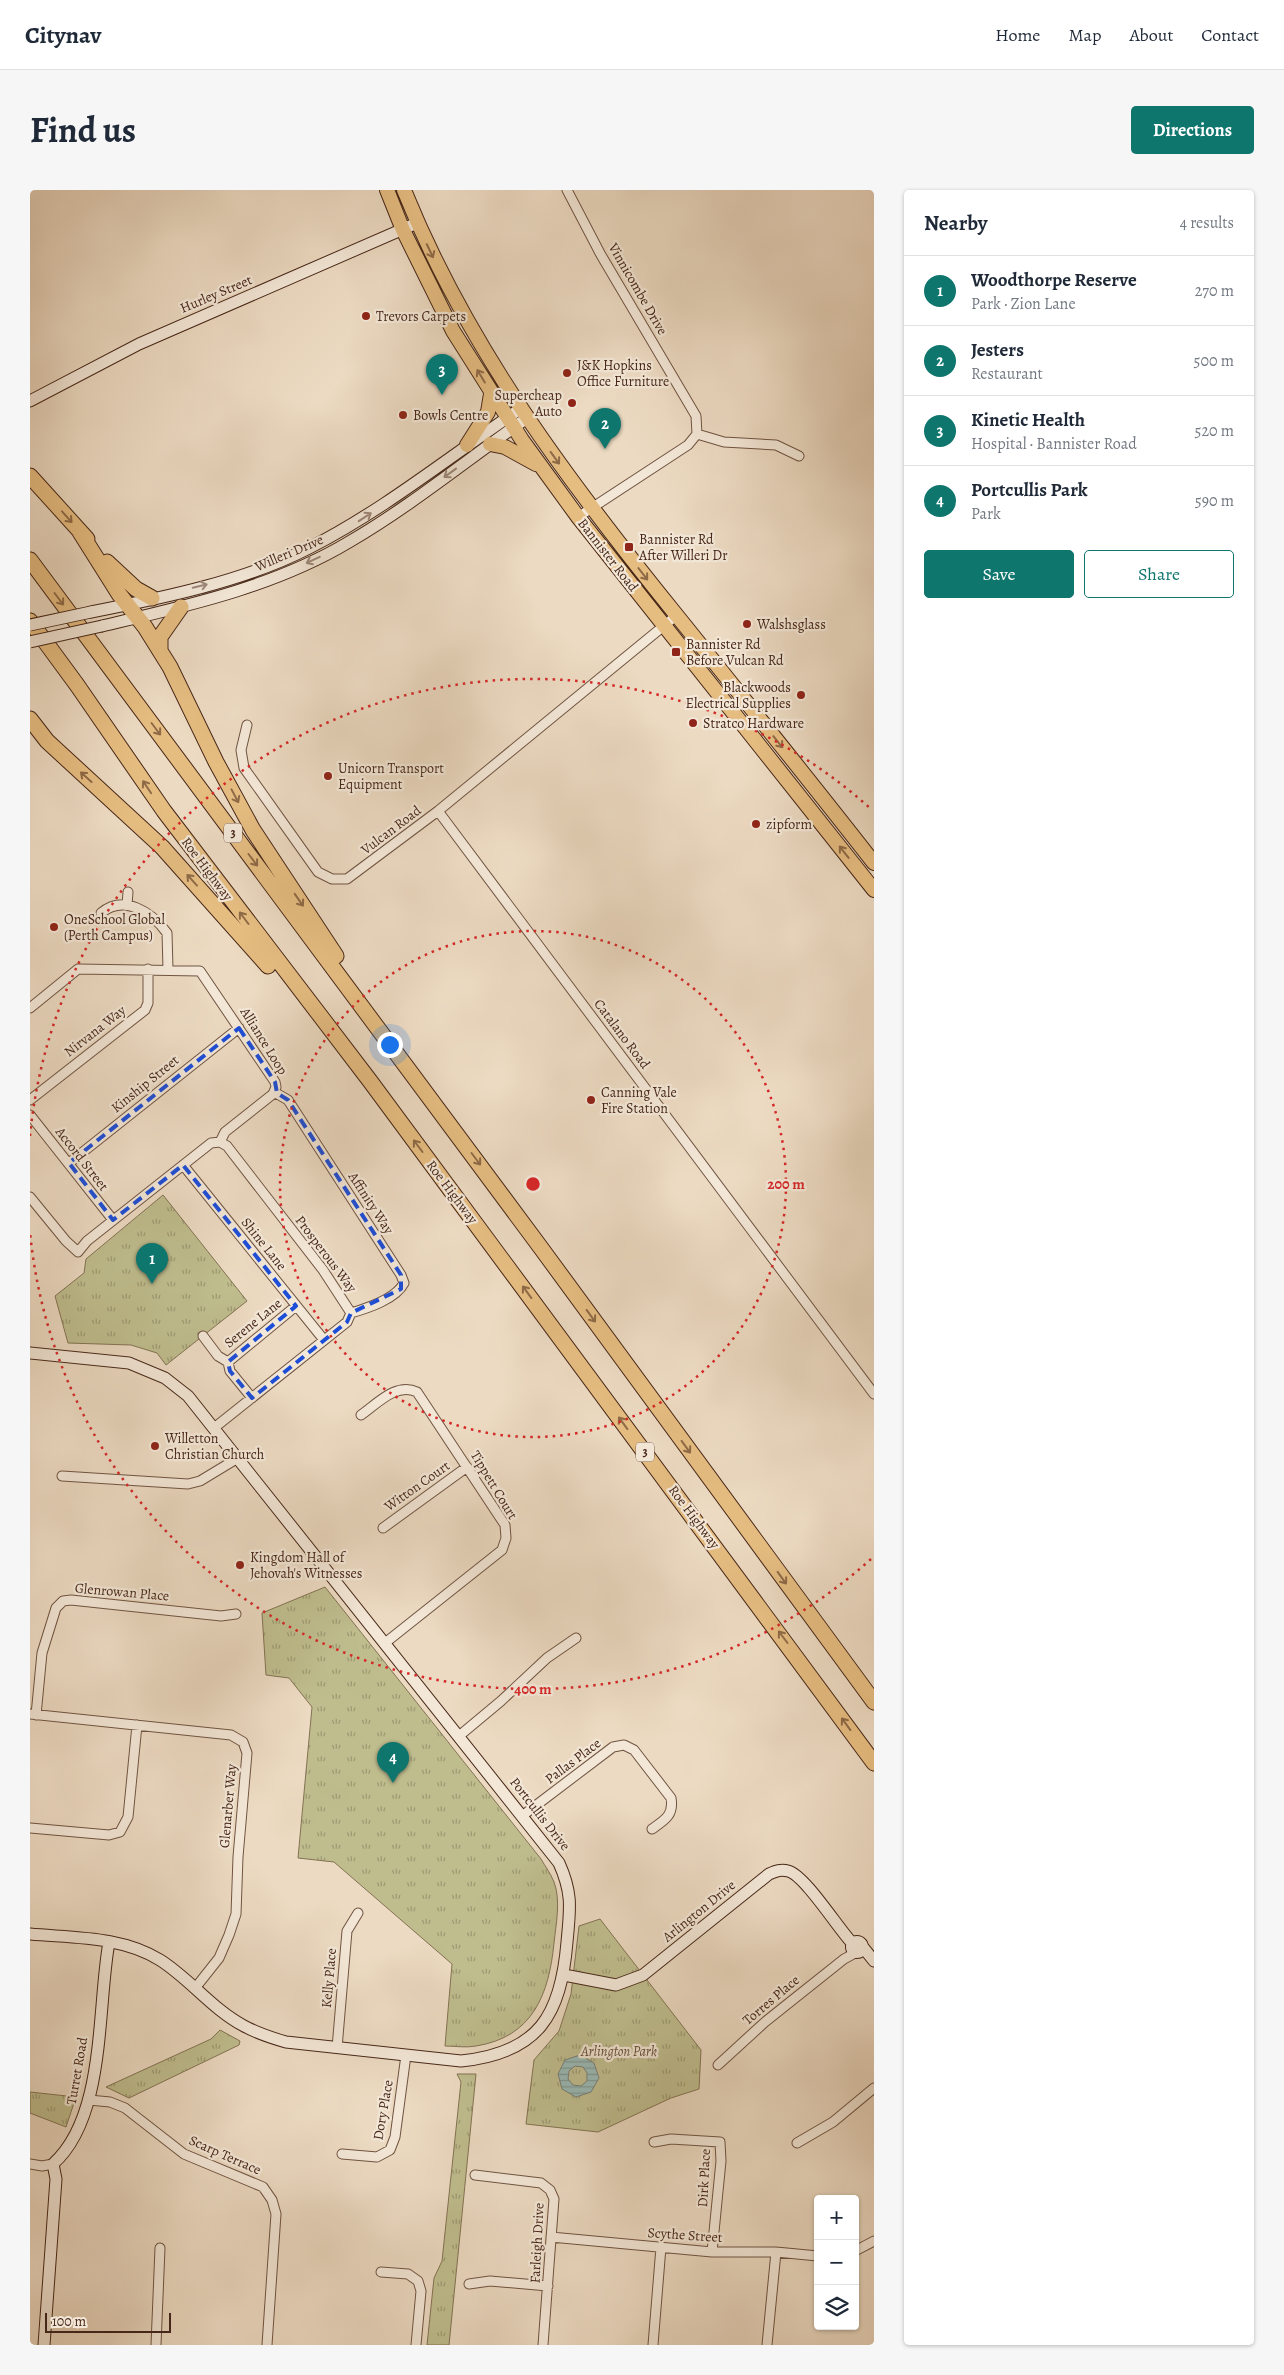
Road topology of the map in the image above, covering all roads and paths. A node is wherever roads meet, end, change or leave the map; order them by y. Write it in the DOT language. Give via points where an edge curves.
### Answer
graph roads {
  1 [pos="388,190"];
  2 [pos="404,190"];
  3 [pos="567,190"];
  4 [pos="417,224"];
  5 [pos="403,230"];
  6 [pos="491,394"];
  7 [pos="30,401"];
  8 [pos="523,413"];
  9 [pos="510,422"];
  10 [pos="697,434"];
  11 [pos="490,444"];
  12 [pos="467,446"];
  13 [pos="799,456"];
  14 [pos="541,466"];
  15 [pos="30,476"];
  16 [pos="592,508"];
  17 [pos="578,517"];
  18 [pos="80,532"];
  19 [pos="30,560"];
  20 [pos="152,598"];
  21 [pos="127,604"];
  22 [pos="181,607"];
  23 [pos="677,615"];
  24 [pos="138,617"];
  25 [pos="30,621"];
  26 [pos="30,626"];
  27 [pos="664,626"];
  28 [pos="30,642"];
  29 [pos="160,650"];
  30 [pos="30,719"];
  31 [pos="247,725"];
  32 [pos="438,811"];
  33 [pos="874,864"];
  34 [pos="874,890"];
  35 [pos="128,892"];
  36 [pos="127,906"];
  37 [pos="101,913"];
  38 [pos="148,969"];
  39 [pos="168,969"];
  40 [pos="30,1008"];
  41 [pos="240,1028"];
  42 [pos="370,1081"];
  43 [pos="274,1092"];
  44 [pos="30,1100"];
  45 [pos="436,1106"];
  46 [pos="30,1115"];
  47 [pos="220,1142"];
  48 [pos="68,1163"];
  49 [pos="183,1165"];
  50 [pos="30,1197"];
  51 [pos="113,1220"];
  52 [pos="296,1306"];
  53 [pos="351,1313"];
  54 [pos="203,1336"];
  55 [pos="324,1340"];
  56 [pos="30,1353"];
  57 [pos="228,1362"];
  58 [pos="874,1394"];
  59 [pos="252,1398"];
  60 [pos="361,1415"];
  61 [pos="214,1428"];
  62 [pos="238,1458"];
  63 [pos="467,1467"];
  64 [pos="62,1476"];
  65 [pos="383,1528"];
  66 [pos="236,1614"];
  67 [pos="576,1638"];
  68 [pos="385,1643"];
  69 [pos="874,1702"];
  70 [pos="33,1714"];
  71 [pos="137,1725"];
  72 [pos="459,1736"];
  73 [pos="874,1763"];
  74 [pos="522,1816"];
  75 [pos="30,1828"];
  76 [pos="652,1829"];
  77 [pos="358,1913"];
  78 [pos="30,1934"];
  79 [pos="109,1942"];
  80 [pos="857,1947"];
  81 [pos="874,1963"];
  82 [pos="564,1975"];
  83 [pos="196,1987"];
  84 [pos="337,2048"];
  85 [pos="406,2055"];
  86 [pos="718,2065"];
  87 [pos="874,2088"];
  88 [pos="89,2100"];
  89 [pos="654,2142"];
  90 [pos="798,2142"];
  91 [pos="342,2154"];
  92 [pos="30,2164"];
  93 [pos="53,2164"];
  94 [pos="475,2175"];
  95 [pos="551,2237"];
  96 [pos="874,2241"];
  97 [pos="661,2247"];
  98 [pos="160,2248"];
  99 [pos="859,2249"];
  100 [pos="712,2252"];
  101 [pos="776,2252"];
  102 [pos="814,2256"];
  103 [pos="381,2272"];
  104 [pos="469,2284"];
  105 [pos="548,2286"];
  106 [pos="44,2345"];
  107 [pos="51,2345"];
  108 [pos="156,2345"];
  109 [pos="267,2345"];
  110 [pos="416,2345"];
  111 [pos="543,2345"];
  112 [pos="653,2345"];
  113 [pos="767,2345"];
  1 -- 5 [label="main road, Bannister Road"];
  2 -- 4 [label="main road, Bannister Road"];
  3 -- 10 [label="street, Vinnicombe Drive" via="601,255 696,416"];
  4 -- 5 [label="street, Hurley Street"];
  4 -- 8 [label="main road, Bannister Road, one-way" via="469,326"];
  6 -- 5 [label="main road, Bannister Road, one-way" via="453,331"];
  5 -- 7 [label="street, Hurley Street" via="139,344"];
  6 -- 9 [label="main road, Bannister Road"];
  6 -- 12 [label="main road" via="488,412"];
  8 -- 9 [label="street, Willeri Drive"];
  8 -- 16 [label="main road, Bannister Road, one-way"];
  9 -- 11 [label="street, Willeri Drive"];
  9 -- 12 [label="street, Willeri Drive"];
  9 -- 14 [label="main road, Bannister Road"];
  10 -- 13 [label="street" via="724,442 776,445"];
  10 -- 16 [label="street" via="688,445"];
  11 -- 14 [label="main road" via="505,446"];
  11 -- 22 [label="street, Willeri Drive, one-way" via="349,542 263,582"];
  20 -- 12 [label="street, Willeri Drive, one-way" via="248,574 308,549 352,525"];
  14 -- 17 [label="main road, Bannister Road"];
  15 -- 18 [label="highway, one-way"];
  16 -- 17 [label="street"];
  16 -- 23 [label="main road, Bannister Road, one-way"];
  17 -- 27 [label="main road, Bannister Road"];
  18 -- 20 [label="highway" via="116,573"];
  18 -- 21 [label="highway"];
  19 -- 45 [label="highway, 3, one-way"];
  20 -- 21 [label="street, Willeri Drive"];
  21 -- 24 [label="highway"];
  21 -- 26 [label="street, Willeri Drive, bridge"];
  22 -- 24 [label="street, Willeri Drive"];
  22 -- 29 [label="highway" via="160,637"];
  23 -- 27 [label="street, Vulcan Road"];
  23 -- 33 [label="main road, Bannister Road, one-way"];
  24 -- 28 [label="street, Willeri Drive, bridge"];
  24 -- 29 [label="highway"];
  42 -- 25 [label="highway, Roe Highway / 3, one-way" via="164,811"];
  27 -- 32 [label="street, Vulcan Road"];
  34 -- 27 [label="main road, Bannister Road, one-way"];
  29 -- 45 [label="highway, one-way" via="253,830"];
  42 -- 30 [label="highway, one-way" via="316,1026 260,955 162,847 46,741"];
  31 -- 32 [label="street, Vulcan Road" via="241,750 244,768 318,872 332,879 348,879"];
  32 -- 58 [label="street, Catalano Road"];
  35 -- 36 [label="street"];
  36 -- 37 [label="street" via="108,908"];
  36 -- 39 [label="street" via="145,911 167,933"];
  38 -- 39 [label="street, Alliance Loop"];
  38 -- 40 [label="street, Alliance Loop" via="78,969"];
  38 -- 44 [label="street, Nirvana Way" via="145,1010"];
  39 -- 41 [label="street, Alliance Loop" via="200,971"];
  41 -- 43 [label="street, Alliance Loop" via="275,1082"];
  41 -- 48 [label="street, Kinship Street"];
  73 -- 42 [label="highway, Roe Highway / 3, one-way"];
  43 -- 47 [label="street, Alliance Loop" via="225,1132"];
  43 -- 53 [label="street, Affinity Way" via="288,1100 404,1283 392,1296"];
  45 -- 69 [label="highway, 3, one-way"];
  46 -- 48 [label="street, Accord Street"];
  47 -- 49 [label="street, Alliance Loop" via="211,1143"];
  47 -- 53 [label="street, Prosperous Way" via="227,1146 323,1270"];
  48 -- 51 [label="street, Accord Street"];
  49 -- 51 [label="street, Alliance Loop"];
  49 -- 52 [label="street, Shine Lane"];
  50 -- 51 [label="street, Alliance Loop" via="78,1252"];
  52 -- 55 [label="street, Shine Lane"];
  52 -- 57 [label="street, Serene Lane"];
  53 -- 55 [label="street, Prosperous Way" via="347,1322"];
  54 -- 57 [label="street" via="218,1356"];
  55 -- 59 [label="street, Prosperous Way"];
  56 -- 61 [label="street, Portcullis Drive" via="128,1363 153,1372 188,1396"];
  57 -- 59 [label="street" via="230,1371"];
  59 -- 61 [label="street, Prosperous Way"];
  60 -- 63 [label="street, Tippett Court" via="398,1389 411,1389 422,1397"];
  61 -- 62 [label="street, Portcullis Drive"];
  62 -- 64 [label="street" via="200,1481 188,1484"];
  62 -- 68 [label="street, Portcullis Drive"];
  63 -- 65 [label="street, Witton Court"];
  63 -- 68 [label="street, Tippett Court" via="504,1525 506,1538 502,1550"];
  66 -- 70 [label="street, Glenrowan Place" via="221,1616 71,1600 63,1602 56,1608 42,1653"];
  67 -- 72 [label="street" via="547,1658"];
  68 -- 72 [label="street, Portcullis Drive"];
  70 -- 71 [label="street, Glenarber Way"];
  71 -- 75 [label="street" via="128,1818 120,1832 109,1836"];
  71 -- 83 [label="street, Glenarber Way" via="231,1735 243,1742 247,1753 236,1914 218,1958"];
  72 -- 74 [label="street, Portcullis Drive"];
  74 -- 76 [label="street, Pallas Place" via="613,1747 624,1745 634,1750 671,1798 673,1808 669,1817"];
  74 -- 82 [label="street, Portcullis Drive" via="559,1864 568,1884 571,1904"];
  77 -- 84 [label="street, Kelly Place" via="347,1930"];
  78 -- 79 [label="street, Portcullis Drive"];
  79 -- 83 [label="street, Portcullis Drive" via="129,1946 159,1959"];
  79 -- 88 [label="street, Turret Road"];
  80 -- 81 [label="street, Arlington Drive"];
  80 -- 82 [label="street, Arlington Drive" via="797,1877 790,1871 780,1870 769,1874 643,1976 616,1985"];
  80 -- 86 [label="street, Torres Place"];
  82 -- 85 [label="street, Portcullis Drive" via="557,2000 542,2025 528,2039 507,2051 461,2061"];
  83 -- 84 [label="street, Portcullis Drive" via="232,2018 262,2035 286,2042"];
  84 -- 85 [label="street, Portcullis Drive"];
  85 -- 91 [label="street, Dory Place" via="395,2137 390,2150 377,2158"];
  87 -- 90 [label="street" via="833,2122"];
  88 -- 93 [label="street, Turret Road" via="75,2139"];
  88 -- 109 [label="street, Scarp Terrace" via="110,2102 125,2108 184,2154 263,2187 276,2214"];
  89 -- 100 [label="street, Dirk Place" via="671,2139 720,2142"];
  92 -- 93 [label="street"];
  93 -- 106 [label="street" via="56,2179"];
  94 -- 95 [label="street, Farleigh Drive" via="541,2184 550,2190 554,2199"];
  95 -- 97 [label="street, Scythe Street"];
  95 -- 105 [label="street, Farleigh Drive"];
  96 -- 99 [label="street"];
  97 -- 100 [label="street, Scythe Street"];
  97 -- 112 [label="street"];
  98 -- 108 [label="street"];
  100 -- 101 [label="street, Scythe Street"];
  101 -- 102 [label="street, Scythe Street"];
  101 -- 113 [label="street"];
  103 -- 110 [label="street" via="408,2274 418,2281 421,2291"];
  104 -- 105 [label="street" via="490,2281"];
  105 -- 111 [label="street, Farleigh Drive"];
  106 -- 107 [label="street"];
}
